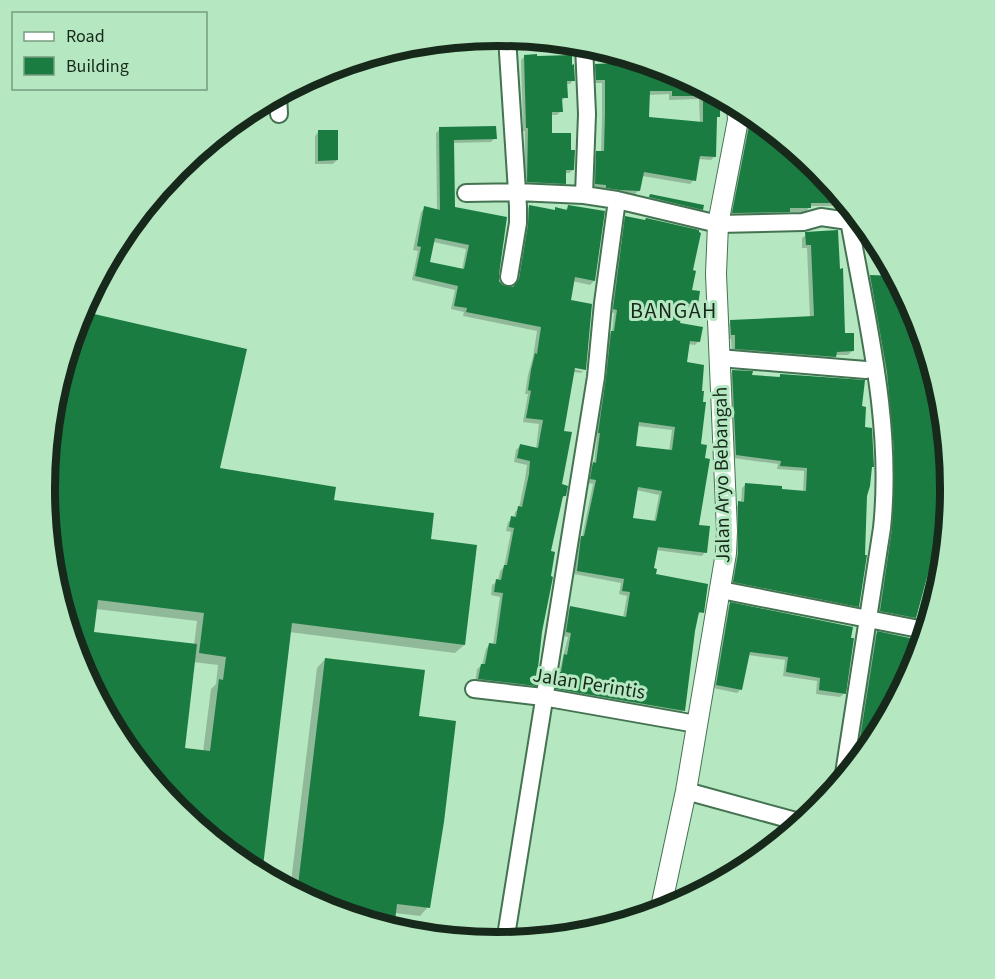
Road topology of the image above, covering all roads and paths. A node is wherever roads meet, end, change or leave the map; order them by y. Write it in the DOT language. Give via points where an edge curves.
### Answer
graph roads {
  1 [pos="508,46"];
  2 [pos="584,55"];
  3 [pos="279,105"];
  4 [pos="279,114"];
  5 [pos="738,117"];
  6 [pos="517,192"];
  7 [pos="466,193"];
  8 [pos="584,195"];
  9 [pos="617,200"];
  10 [pos="850,221"];
  11 [pos="718,224"];
  12 [pos="857,231"];
  13 [pos="508,277"];
  14 [pos="719,358"];
  15 [pos="866,370"];
  16 [pos="721,590"];
  17 [pos="867,620"];
  18 [pos="917,632"];
  19 [pos="474,689"];
  20 [pos="543,697"];
  21 [pos="696,724"];
  22 [pos="845,764"];
  23 [pos="686,791"];
  24 [pos="793,820"];
  25 [pos="662,901"];
  26 [pos="507,932"];
  1 -- 6 [label="street"];
  2 -- 8 [label="street"];
  3 -- 4 [label="street"];
  5 -- 11 [label="street, Jalan Aryo Bebangah"];
  6 -- 7 [label="street"];
  6 -- 8 [label="street"];
  6 -- 13 [label="street" via="518,223"];
  8 -- 9 [label="street"];
  9 -- 11 [label="street"];
  9 -- 20 [label="street" via="596,376"];
  10 -- 11 [label="street" via="821,218"];
  11 -- 14 [label="street, Jalan Aryo Bebangah"];
  12 -- 17 [label="street" via="883,426 884,507"];
  14 -- 15 [label="street"];
  14 -- 16 [label="street, Jalan Aryo Bebangah" via="727,531"];
  16 -- 17 [label="street"];
  16 -- 21 [label="street, Jalan Aryo Bebangah"];
  17 -- 18 [label="street"];
  17 -- 22 [label="street"];
  19 -- 20 [label="street, Jalan Perintis"];
  20 -- 21 [label="street, Jalan Perintis"];
  20 -- 26 [label="street"];
  21 -- 23 [label="street, Jalan Aryo Bebangah"];
  23 -- 24 [label="street"];
  23 -- 25 [label="street, Jalan Aryo Bebangah"];
}
